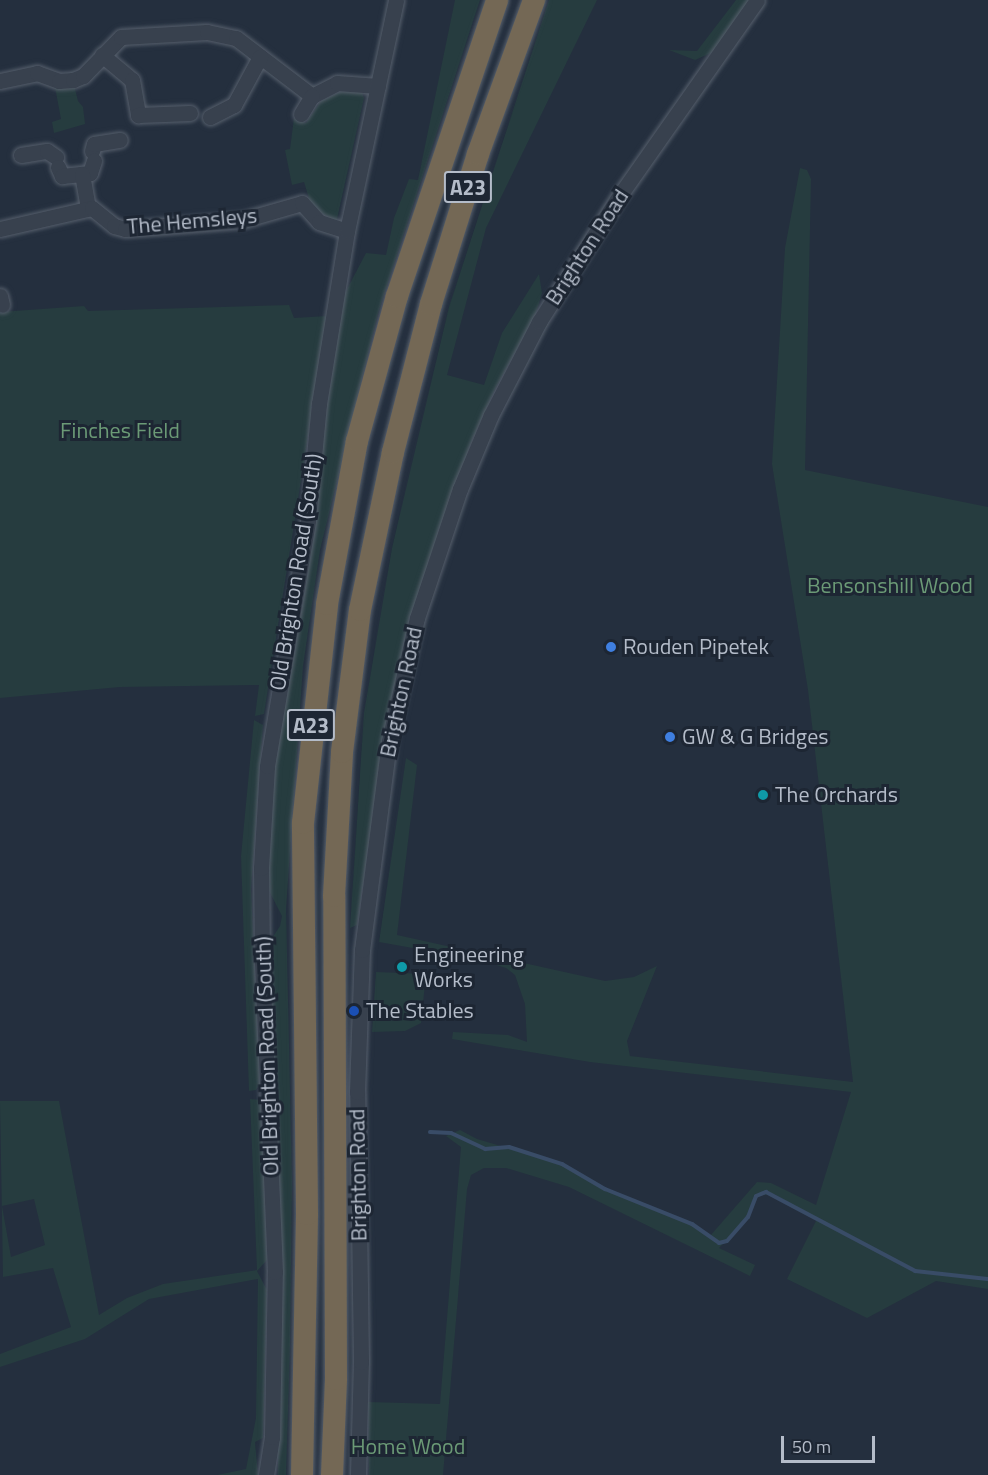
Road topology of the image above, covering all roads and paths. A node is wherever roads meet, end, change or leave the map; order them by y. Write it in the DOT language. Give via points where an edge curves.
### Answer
graph roads {
  1 [pos="396,0"];
  2 [pos="497,0"];
  3 [pos="534,0"];
  4 [pos="757,0"];
  5 [pos="102,56"];
  6 [pos="260,57"];
  7 [pos="0,81"];
  8 [pos="378,86"];
  9 [pos="312,96"];
  10 [pos="190,113"];
  11 [pos="300,114"];
  12 [pos="210,117"];
  13 [pos="120,140"];
  14 [pos="21,155"];
  15 [pos="87,167"];
  16 [pos="87,208"];
  17 [pos="0,230"];
  18 [pos="346,231"];
  19 [pos="266,1475"];
  20 [pos="302,1475"];
  21 [pos="332,1475"];
  22 [pos="358,1475"];
  1 -- 8 [label="street, Old Brighton Road (South)"];
  2 -- 20 [label="highway, A23" via="397,296 357,441 325,615 308,749 302,864 307,1214"];
  3 -- 21 [label="highway, A23" via="478,154 432,304 393,452 359,621 342,752 334,885 336,1379"];
  4 -- 22 [label="street, Brighton Road" via="620,195 539,322 469,468 417,618 389,741 362,950 357,1092 361,1362"];
  5 -- 6 [label="street" via="124,36 207,32 231,36"];
  5 -- 7 [label="street" via="73,80 59,81 37,73"];
  5 -- 10 [label="street" via="129,78 138,115"];
  6 -- 9 [label="street"];
  6 -- 12 [label="street" via="234,105"];
  8 -- 9 [label="street" via="337,83"];
  8 -- 18 [label="street, Old Brighton Road (South)"];
  9 -- 11 [label="street"];
  13 -- 15 [label="street" via="94,144"];
  14 -- 15 [label="street" via="47,151 62,176"];
  15 -- 16 [label="street"];
  16 -- 17 [label="street"];
  16 -- 18 [label="street, The Hemsleys" via="98,210 114,226 125,229 243,220 300,196 316,220"];
  18 -- 19 [label="street, Old Brighton Road (South)" via="320,404 308,520 272,730 263,823 262,960 275,1272 272,1437"];
}
